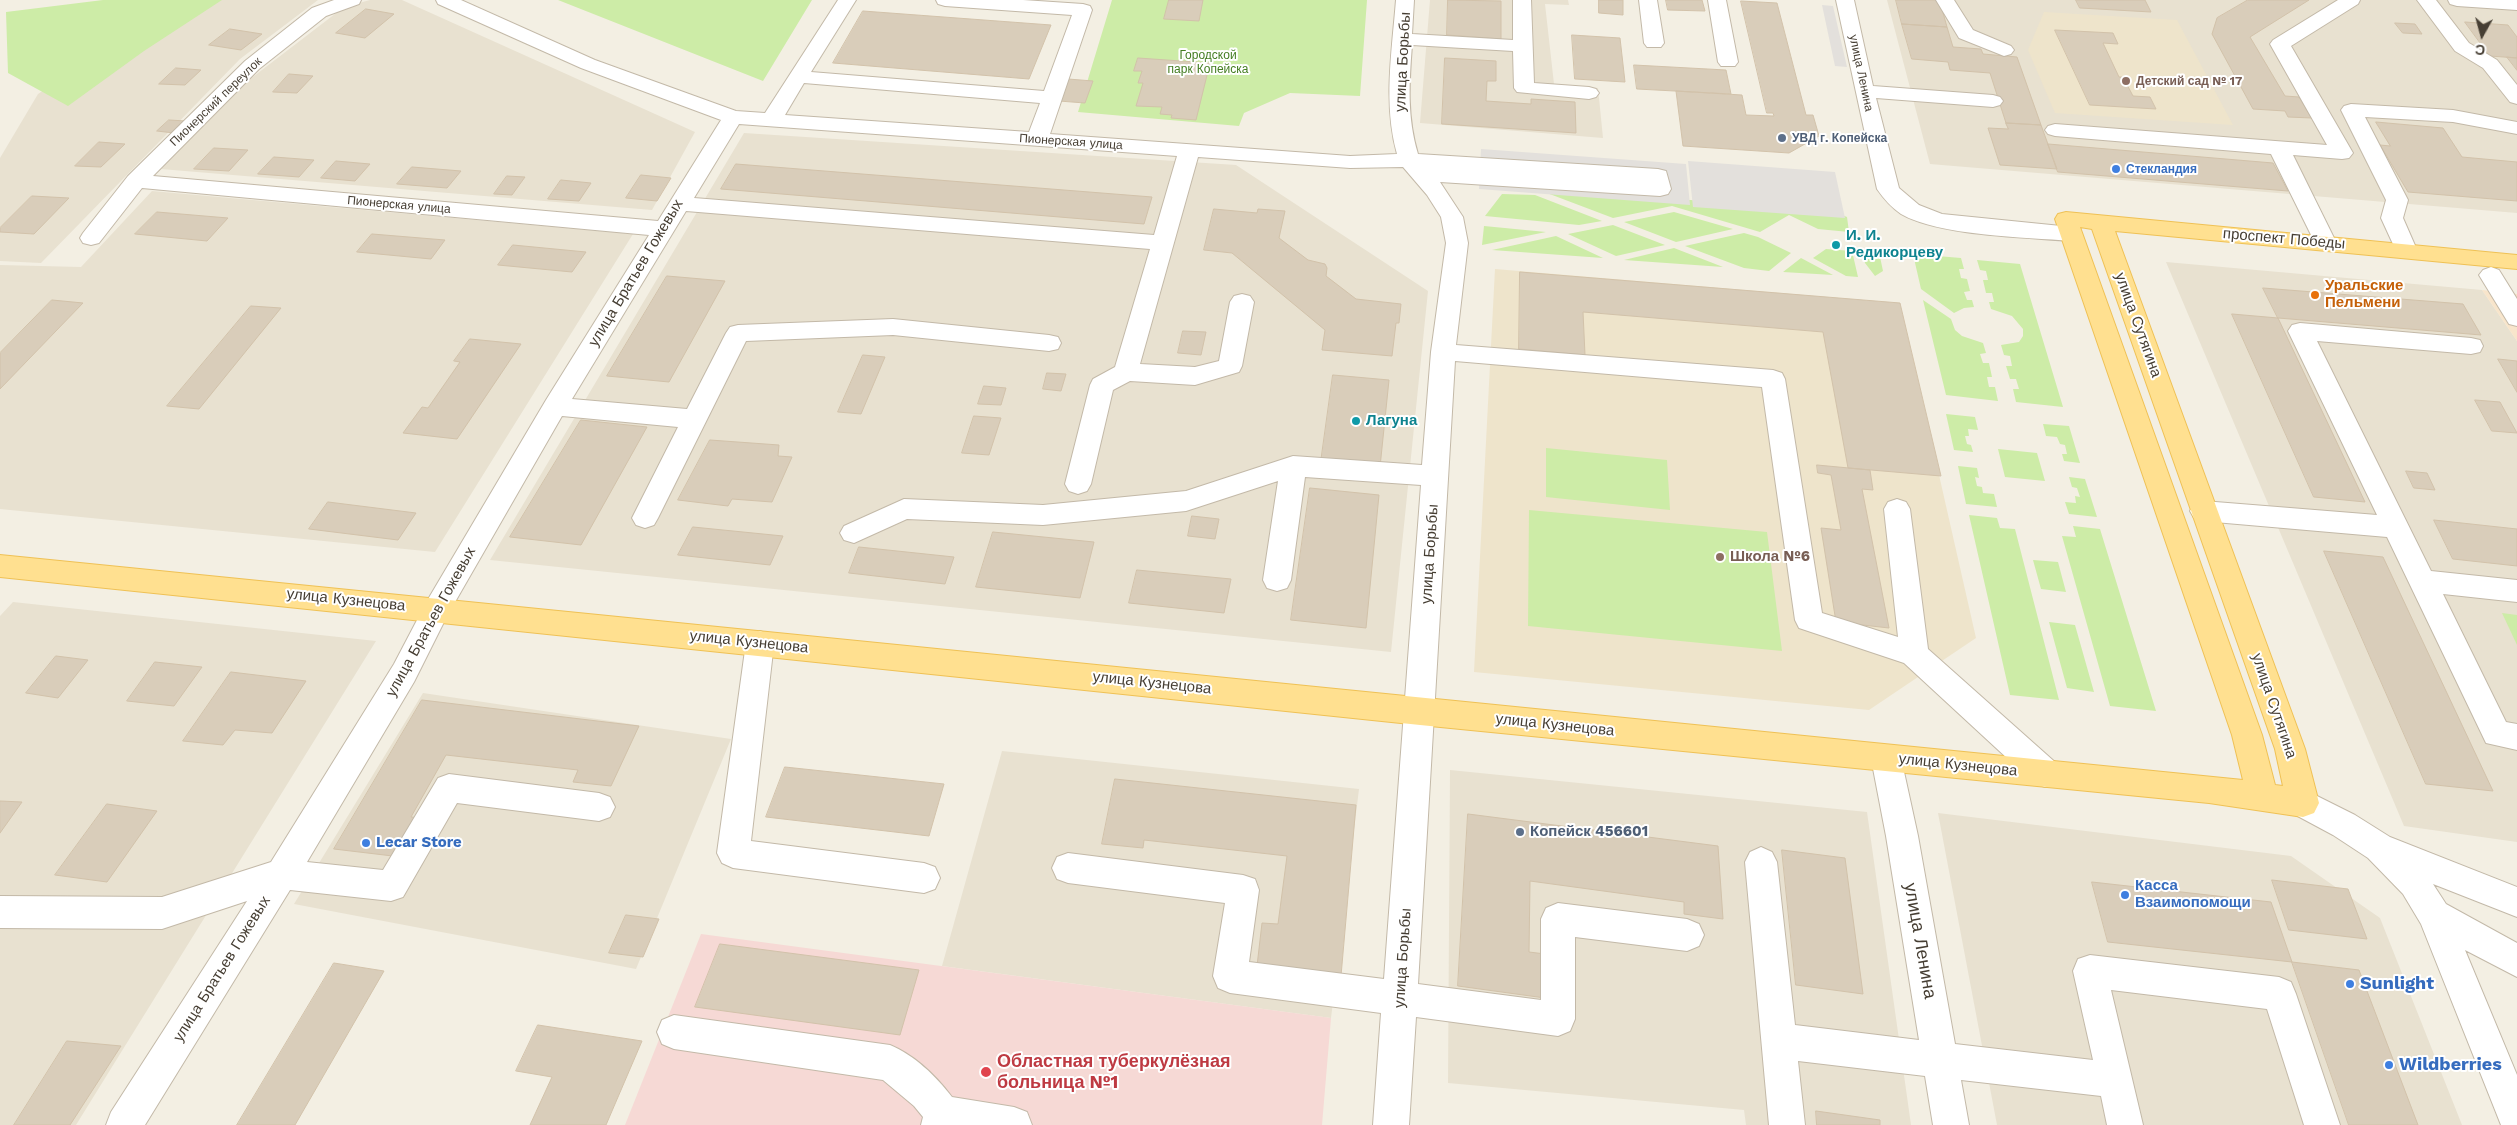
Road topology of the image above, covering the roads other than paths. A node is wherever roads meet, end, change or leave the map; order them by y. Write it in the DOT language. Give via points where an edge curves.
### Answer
graph roads {
  1 [pos="352,0"];
  2 [pos="445,0"];
  3 [pos="847,0"];
  4 [pos="945,0"];
  5 [pos="1405,0"];
  6 [pos="1522,0"];
  7 [pos="1648,0"];
  8 [pos="1717,0"];
  9 [pos="1845,0"];
  10 [pos="1945,0"];
  11 [pos="2351,0"];
  12 [pos="2426,0"];
  13 [pos="2457,0"];
  14 [pos="2517,4"];
  15 [pos="1403,39"];
  16 [pos="1654,43"];
  17 [pos="1523,46"];
  18 [pos="2004,50"];
  19 [pos="1728,62"];
  20 [pos="798,77"];
  21 [pos="1864,91"];
  22 [pos="1589,93"];
  23 [pos="1052,98"];
  24 [pos="2517,98"];
  25 [pos="1993,101"];
  26 [pos="733,117"];
  27 [pos="771,120"];
  28 [pos="2517,128"];
  29 [pos="2055,130"];
  30 [pos="1038,140"];
  31 [pos="2279,148"];
  32 [pos="1189,151"];
  33 [pos="1415,167"];
  34 [pos="1884,174"];
  35 [pos="136,181"];
  36 [pos="678,204"];
  37 [pos="2069,227"];
  38 [pos="663,229"];
  39 [pos="2104,230"];
  40 [pos="91,238"];
  41 [pos="2325,242"];
  42 [pos="1162,243"];
  43 [pos="2406,250"];
  44 [pos="2517,262"];
  45 [pos="2491,275"];
  46 [pos="2517,277"];
  47 [pos="1242,302"];
  48 [pos="2517,318"];
  49 [pos="1049,344"];
  50 [pos="2472,346"];
  51 [pos="1443,352"];
  52 [pos="1126,372"];
  53 [pos="555,406"];
  54 [pos="695,419"];
  55 [pos="1293,466"];
  56 [pos="1435,476"];
  57 [pos="1078,484"];
  58 [pos="1897,508"];
  59 [pos="2204,511"];
  60 [pos="645,518"];
  61 [pos="2394,528"];
  62 [pos="854,533"];
  63 [pos="0,566"];
  64 [pos="1277,580"];
  65 [pos="2421,581"];
  66 [pos="2517,590"];
  67 [pos="436,610"];
  68 [pos="760,643"];
  69 [pos="1914,654"];
  70 [pos="1420,712"];
  71 [pos="2517,737"];
  72 [pos="1886,758"];
  73 [pos="2045,773"];
  74 [pos="2262,796"];
  75 [pos="2303,803"];
  76 [pos="599,807"];
  77 [pos="2379,848"];
  78 [pos="1761,862"];
  79 [pos="1068,868"];
  80 [pos="282,874"];
  81 [pos="924,878"];
  82 [pos="2517,902"];
  83 [pos="0,912"];
  84 [pos="2434,914"];
  85 [pos="1687,935"];
  86 [pos="2517,960"];
  87 [pos="1400,998"];
  88 [pos="674,1032"];
  89 [pos="1778,1041"];
  90 [pos="1940,1061"];
  91 [pos="2115,1080"];
  92 [pos="941,1119"];
  93 [pos="2517,1119"];
  94 [pos="124,1125"];
  95 [pos="1014,1125"];
  96 [pos="1391,1125"];
  97 [pos="1787,1125"];
  98 [pos="1951,1125"];
  99 [pos="2125,1125"];
  100 [pos="2322,1125"];
  1 -- 35 [label="street, Пионерский переулок" via="319,12 252,65"];
  2 -- 26 [label="street, Пионерская улица" via="588,64"];
  3 -- 20 [label="street"];
  4 -- 23 [label="street" via="1083,10"];
  5 -- 15 [label="street, улица Борьбы"];
  6 -- 17 [label="street"];
  7 -- 16 [label="street"];
  8 -- 19 [label="street"];
  9 -- 21 [label="street, улица Ленина"];
  10 -- 18 [label="street" via="1966,34"];
  11 -- 31 [label="street" via="2280,44 2342,152"];
  12 -- 24 [label="street" via="2462,47 2490,64"];
  13 -- 14 [label="street"];
  15 -- 17 [label="street"];
  15 -- 33 [label="street, улица Борьбы" via="1400,129"];
  17 -- 22 [label="street" via="1524,88"];
  20 -- 23 [label="street"];
  20 -- 27 [label="street"];
  21 -- 25 [label="street"];
  21 -- 34 [label="street, улица Ленина"];
  23 -- 30 [label="street"];
  26 -- 27 [label="street, Пионерская улица"];
  26 -- 36 [label="street, улица Братьев Гожевых"];
  27 -- 30 [label="street, Пионерская улица"];
  28 -- 43 [label="street" via="2452,116 2351,110 2397,200 2392,218"];
  29 -- 31 [label="street"];
  30 -- 32 [label="street, Пионерская улица"];
  31 -- 41 [label="street"];
  32 -- 33 [label="street, Пионерская улица"];
  32 -- 42 [label="street"];
  33 -- 33 [label="street" via="1660,189 1658,176"];
  33 -- 51 [label="street, улица Борьбы" via="1436,191 1452,218 1457,243"];
  34 -- 37 [label="street, проспект Победы" via="1895,200 1921,216 1966,225"];
  35 -- 38 [label="street, Пионерская улица"];
  35 -- 40 [label="street, Пионерский переулок"];
  36 -- 38 [label="street, улица Братьев Гожевых"];
  36 -- 42 [label="street"];
  37 -- 39 [label="main road, проспект Победы"];
  37 -- 74 [label="main road" via="2247,735"];
  38 -- 53 [label="street, улица Братьев Гожевых"];
  39 -- 41 [label="main road, проспект Победы"];
  39 -- 45 [label="main road, проспект Победы"];
  39 -- 59 [label="main road, улица Сутягина"];
  41 -- 43 [label="main road, проспект Победы"];
  42 -- 52 [label="street"];
  43 -- 44 [label="main road, проспект Победы"];
  45 -- 46 [label="main road, проспект Победы"];
  45 -- 48 [label="street"];
  47 -- 52 [label="street" via="1230,366 1195,376"];
  49 -- 54 [label="street" via="893,327 738,333"];
  50 -- 61 [label="street" via="2300,331"];
  51 -- 56 [label="street, улица Борьбы"];
  51 -- 69 [label="street" via="1773,379 1809,620"];
  52 -- 57 [label="street" via="1102,386"];
  53 -- 54 [label="street"];
  53 -- 67 [label="street, улица Братьев Гожевых"];
  54 -- 60 [label="street"];
  55 -- 56 [label="street"];
  55 -- 62 [label="street" via="1186,500 1043,515 904,509"];
  55 -- 64 [label="street"];
  56 -- 70 [label="street, улица Борьбы"];
  58 -- 69 [label="street"];
  59 -- 61 [label="street"];
  59 -- 75 [label="main road, улица Сутягина" via="2290,749"];
  61 -- 65 [label="street"];
  63 -- 67 [label="main road, улица Кузнецова"];
  65 -- 66 [label="street"];
  65 -- 71 [label="street" via="2497,734"];
  67 -- 68 [label="main road, улица Кузнецова"];
  67 -- 80 [label="street, улица Братьев Гожевых" via="404,673"];
  68 -- 70 [label="main road, улица Кузнецова"];
  68 -- 81 [label="street" via="733,853"];
  69 -- 73 [label="street"];
  70 -- 72 [label="main road, улица Кузнецова"];
  70 -- 87 [label="street, улица Борьбы"];
  72 -- 73 [label="main road, улица Кузнецова"];
  72 -- 90 [label="street, улица Ленина"];
  73 -- 74 [label="main road, улица Кузнецова"];
  74 -- 75 [label="main road, улица Кузнецова"];
  75 -- 77 [label="street"];
  76 -- 80 [label="street" via="449,788 391,886"];
  77 -- 82 [label="street"];
  77 -- 84 [label="street" via="2414,883"];
  78 -- 89 [label="street"];
  79 -- 87 [label="street" via="1243,890 1230,976"];
  80 -- 83 [label="street" via="162,913"];
  80 -- 94 [label="street, улица Братьев Гожевых"];
  84 -- 86 [label="street"];
  84 -- 93 [label="street"];
  85 -- 87 [label="street" via="1558,919 1558,1018"];
  87 -- 96 [label="street, улица Борьбы"];
  88 -- 92 [label="street" via="890,1063 927,1093"];
  89 -- 90 [label="street"];
  89 -- 97 [label="street"];
  90 -- 91 [label="street"];
  90 -- 98 [label="street, улица Ленина"];
  91 -- 99 [label="street"];
  91 -- 100 [label="street" via="2090,971 2279,994"];
  92 -- 95 [label="street"];
}
